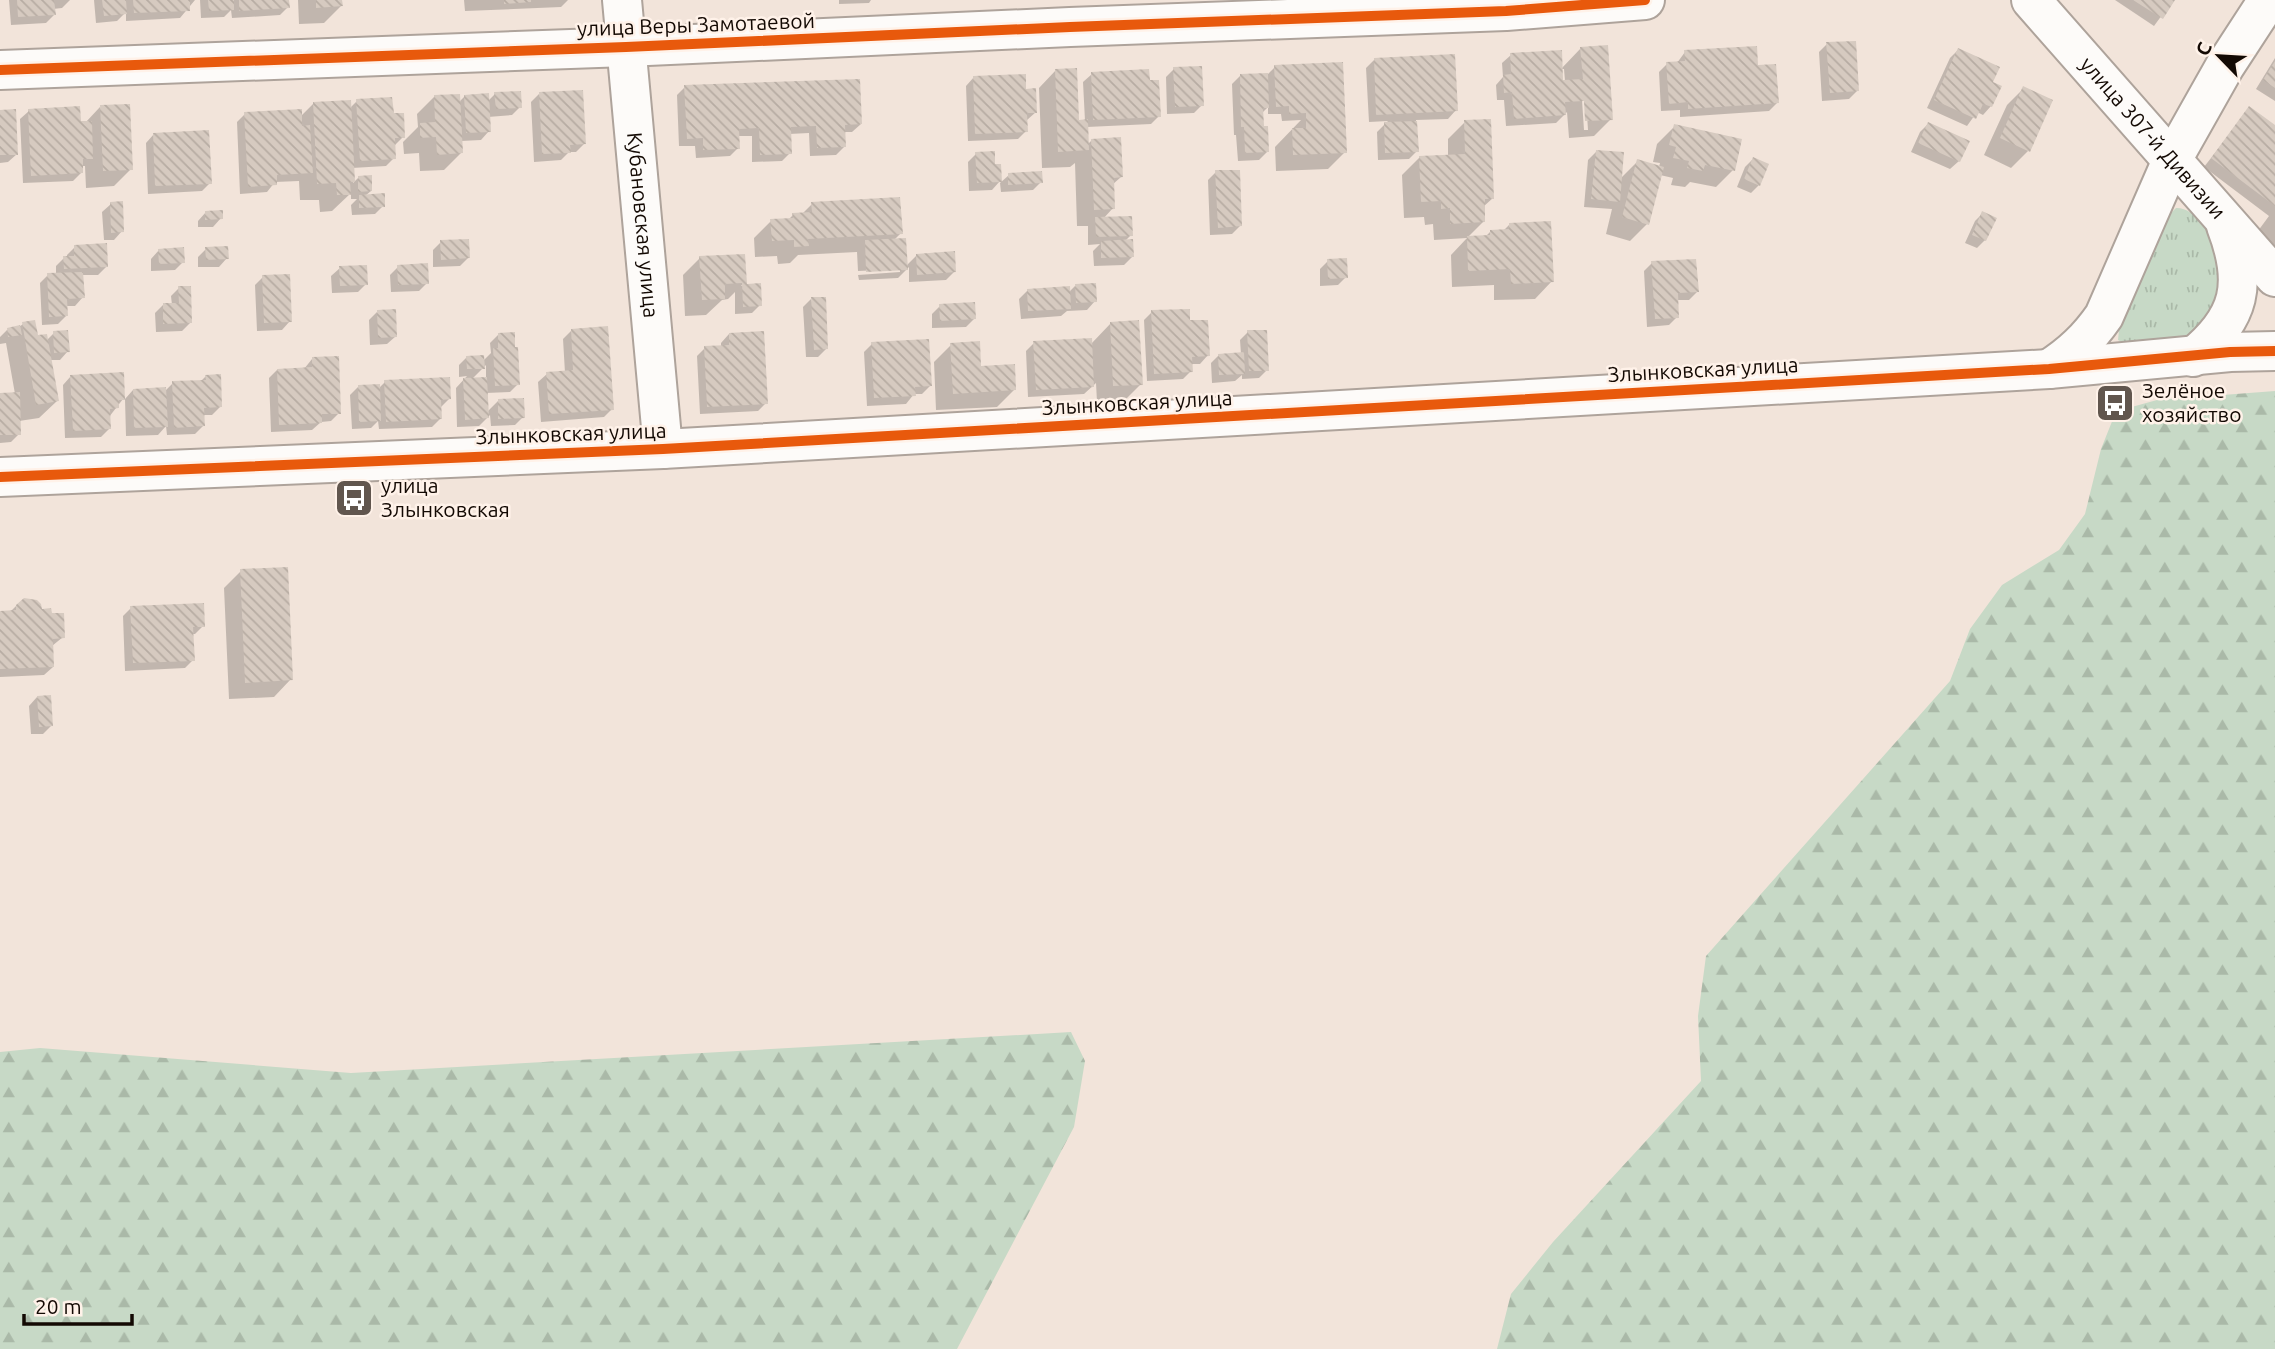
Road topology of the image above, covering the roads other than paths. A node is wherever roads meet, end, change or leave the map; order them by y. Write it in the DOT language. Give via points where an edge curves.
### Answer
graph roads {
  1 [pos="622,0"];
  2 [pos="1645,0"];
  3 [pos="2002,0"];
  4 [pos="2268,0"];
  5 [pos="2040,10"];
  6 [pos="626,47"];
  7 [pos="0,70"];
  8 [pos="2172,160"];
  9 [pos="2222,217"];
  10 [pos="2275,277"];
  11 [pos="2275,351"];
  12 [pos="2193,357"];
  13 [pos="2049,369"];
  14 [pos="663,449"];
  15 [pos="0,477"];
  1 -- 6 [label="street, Кубановская улица"];
  2 -- 6 [label="street, улица Веры Замотаевой" via="1506,11"];
  3 -- 5 [label="street"];
  4 -- 8 [label="street"];
  5 -- 8 [label="street, улица 307-й Дивизии"];
  6 -- 7 [label="street, улица Веры Замотаевой"];
  6 -- 14 [label="street, Кубановская улица"];
  8 -- 9 [label="street, улица 307-й Дивизии"];
  8 -- 13 [label="street" via="2104,316 2089,338"];
  9 -- 10 [label="street, улица 307-й Дивизии"];
  9 -- 12 [label="street" via="2238,263 2234,305 2225,325"];
  11 -- 12 [label="street, Злынковская улица"];
  12 -- 13 [label="street, Злынковская улица"];
  13 -- 14 [label="street, Злынковская улица"];
  14 -- 15 [label="street, Злынковская улица"];
}
